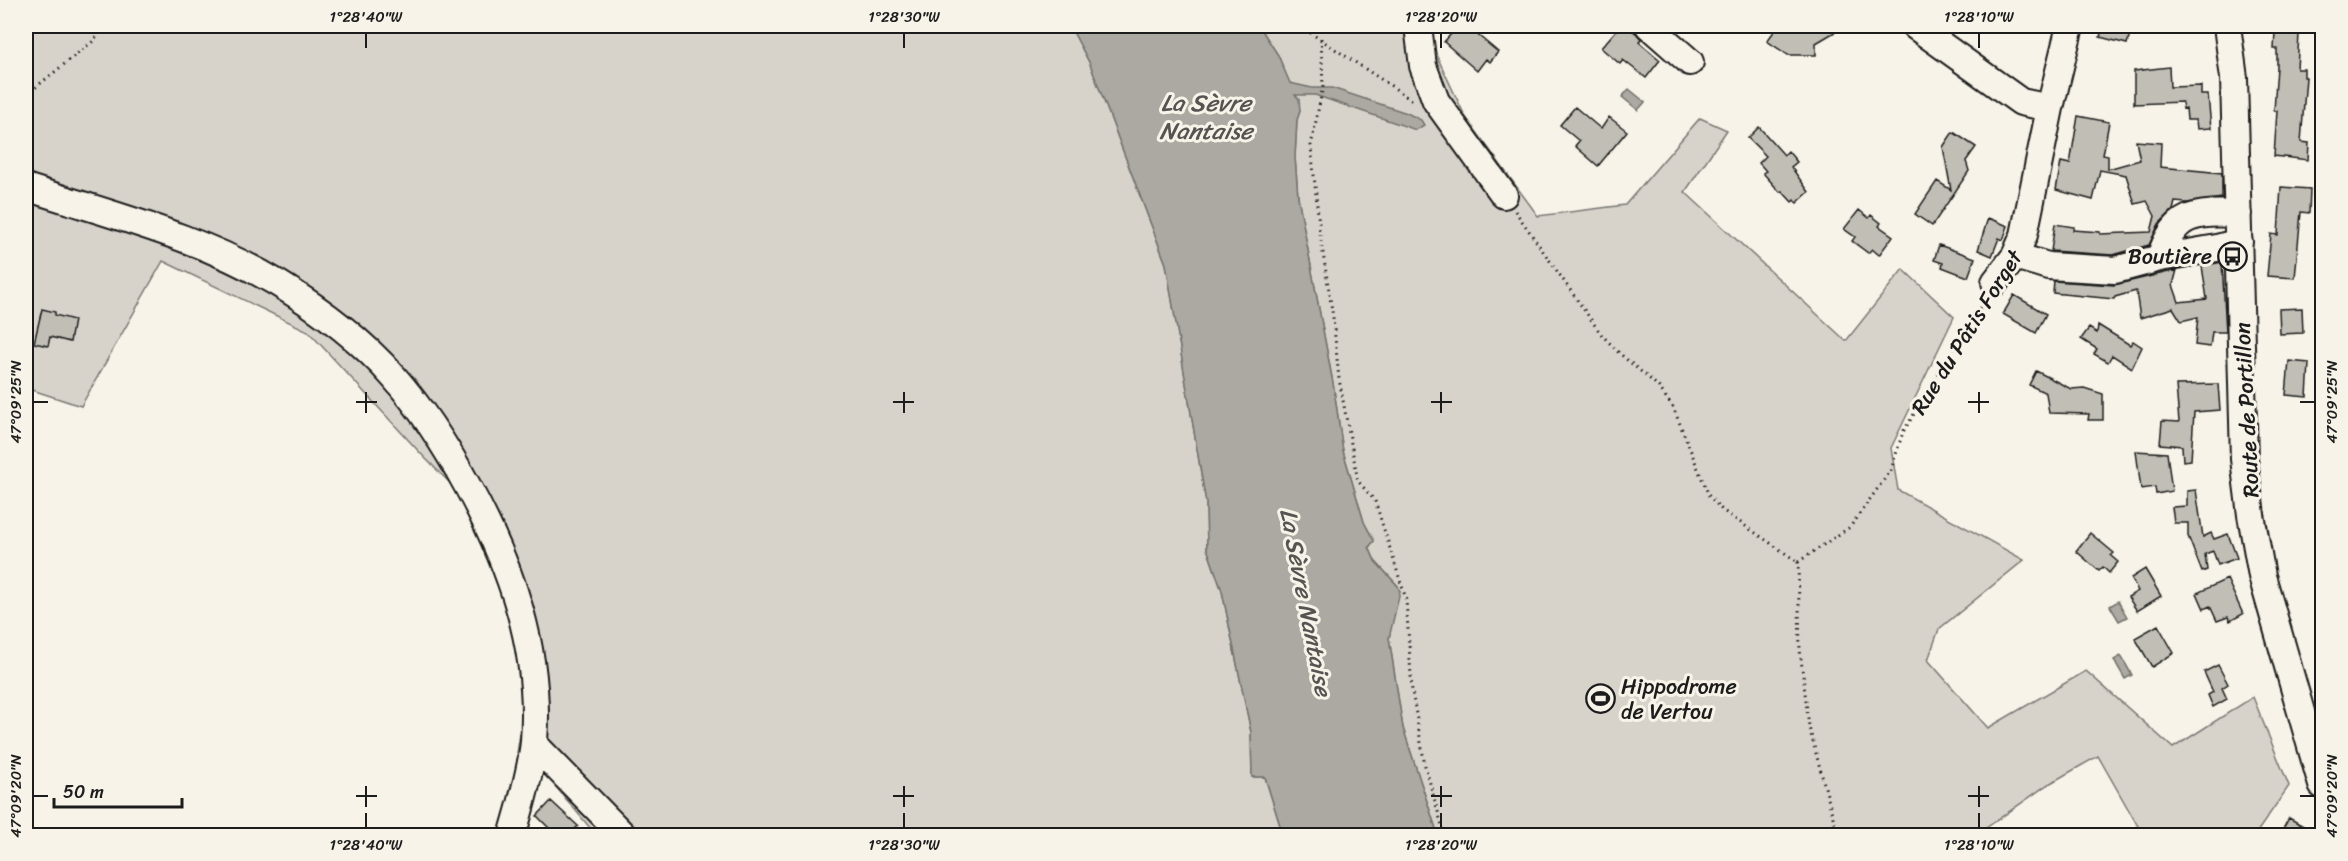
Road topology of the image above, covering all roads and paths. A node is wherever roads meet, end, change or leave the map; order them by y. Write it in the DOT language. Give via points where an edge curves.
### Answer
graph roads {
  1 [pos="105,26"];
  2 [pos="1300,26"];
  3 [pos="1419,26"];
  4 [pos="1648,26"];
  5 [pos="1915,26"];
  6 [pos="2070,26"];
  7 [pos="2227,26"];
  8 [pos="1321,38"];
  9 [pos="1690,62"];
  10 [pos="26,94"];
  11 [pos="1422,107"];
  12 [pos="2050,108"];
  13 [pos="26,187"];
  14 [pos="1504,195"];
  15 [pos="2238,213"];
  16 [pos="2239,242"];
  17 [pos="2015,256"];
  18 [pos="2160,258"];
  19 [pos="1995,282"];
  20 [pos="1798,562"];
  21 [pos="534,744"];
  22 [pos="2322,785"];
  23 [pos="512,836"];
  24 [pos="624,836"];
  25 [pos="1445,836"];
  26 [pos="1838,836"];
  1 -- 10 [label="path" via="92,42"];
  2 -- 8 [label="path"];
  3 -- 14 [label="street" via="1423,66 1436,101"];
  4 -- 9 [label="street"];
  5 -- 12 [label="street" via="2021,102"];
  6 -- 12 [label="street, Rue du Pâtis Forget"];
  7 -- 15 [label="street, Route de Portillon" via="2234,78"];
  8 -- 11 [label="path"];
  8 -- 25 [label="path" via="1323,86 1311,146 1339,379 1358,481 1375,501 1406,599 1412,691 1425,766"];
  12 -- 17 [label="street, Rue du Pâtis Forget" via="2024,235"];
  13 -- 21 [label="street" via="230,258 278,283 327,316 393,376 452,457 488,523 511,578 523,613 531,658"];
  14 -- 20 [label="path" via="1601,334 1658,386 1673,407 1709,496 1722,510"];
  15 -- 16 [label="street, Route de Portillon"];
  15 -- 18 [label="street" via="2198,215 2175,225"];
  16 -- 18 [label="street"];
  16 -- 22 [label="street, Route de Portillon" via="2244,459 2251,515 2262,576"];
  17 -- 18 [label="street" via="2048,266 2115,270"];
  17 -- 19 [label="street, Rue du Pâtis Forget"];
  19 -- 20 [label="path, Rue du Pâtis Forget" via="1903,432 1892,470 1850,527"];
  20 -- 26 [label="path" via="1800,650 1809,727"];
  21 -- 23 [label="street"];
  21 -- 24 [label="street"];
}
